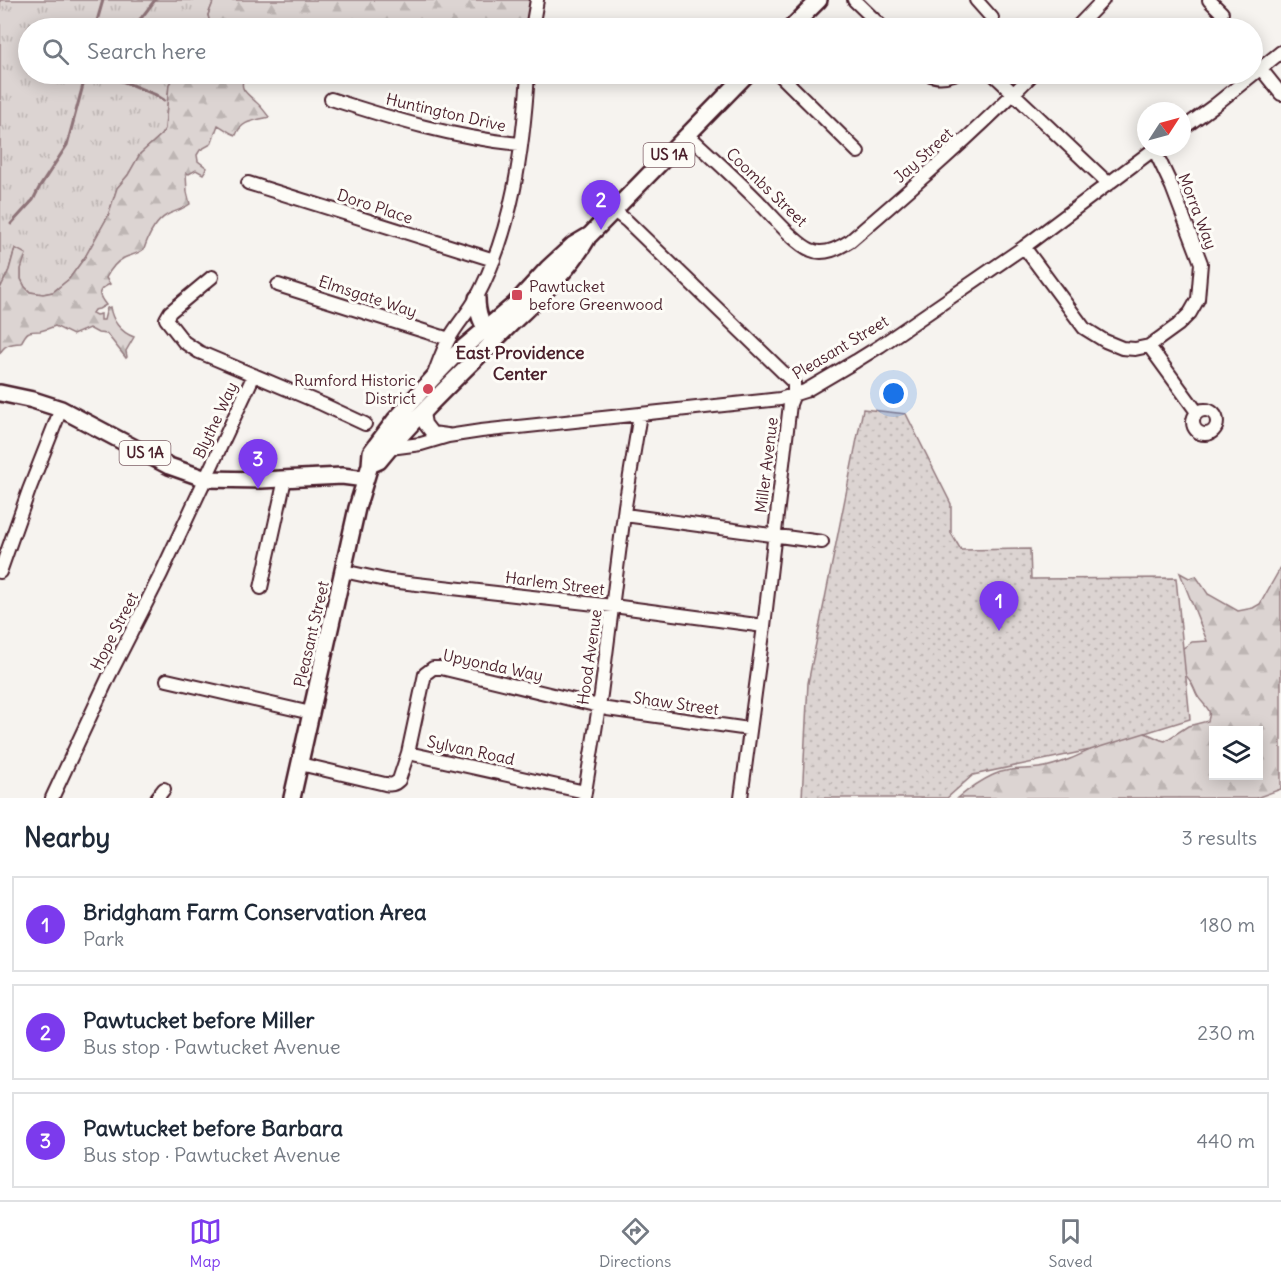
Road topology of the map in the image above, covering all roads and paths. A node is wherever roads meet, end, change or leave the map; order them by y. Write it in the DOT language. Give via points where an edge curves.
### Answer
graph roads {
  1 [pos="537,0"];
  2 [pos="819,0"];
  3 [pos="854,0"];
  4 [pos="976,0"];
  5 [pos="1103,0"];
  6 [pos="1209,0"];
  7 [pos="1222,12"];
  8 [pos="534,18"];
  9 [pos="801,18"];
  10 [pos="873,18"];
  11 [pos="992,18"];
  12 [pos="1086,18"];
  13 [pos="1281,52"];
  14 [pos="1263,67"];
  15 [pos="1263,72"];
  16 [pos="527,84"];
  17 [pos="737,84"];
  18 [pos="789,84"];
  19 [pos="1003,84"];
  20 [pos="1023,84"];
  21 [pos="1241,84"];
  22 [pos="1013,94"];
  23 [pos="1281,94"];
  24 [pos="331,99"];
  25 [pos="1191,122"];
  26 [pos="688,135"];
  27 [pos="520,144"];
  28 [pos="858,152"];
  29 [pos="1146,156"];
  30 [pos="1159,156"];
  31 [pos="248,183"];
  32 [pos="1109,184"];
  33 [pos="614,211"];
  34 [pos="1024,247"];
  35 [pos="828,251"];
  36 [pos="494,260"];
  37 [pos="212,277"];
  38 [pos="278,285"];
  39 [pos="477,298"];
  40 [pos="490,335"];
  41 [pos="449,339"];
  42 [pos="1149,346"];
  43 [pos="254,375"];
  44 [pos="433,378"];
  45 [pos="0,393"];
  46 [pos="794,394"];
  47 [pos="61,409"];
  48 [pos="423,412"];
  49 [pos="1197,412"];
  50 [pos="640,414"];
  51 [pos="365,424"];
  52 [pos="448,436"];
  53 [pos="390,448"];
  54 [pos="367,472"];
  55 [pos="206,479"];
  56 [pos="285,479"];
  57 [pos="625,516"];
  58 [pos="775,535"];
  59 [pos="822,542"];
  60 [pos="343,571"];
  61 [pos="0,572"];
  62 [pos="261,588"];
  63 [pos="613,606"];
  64 [pos="764,626"];
  65 [pos="167,680"];
  66 [pos="599,706"];
  67 [pos="311,713"];
  68 [pos="749,729"];
  69 [pos="408,753"];
  70 [pos="300,764"];
  71 [pos="585,795"];
  72 [pos="52,798"];
  73 [pos="292,798"];
  74 [pos="741,798"];
  1 -- 8 [label="street"];
  2 -- 9 [label="main road"];
  3 -- 10 [label="street"];
  4 -- 11 [label="street"];
  5 -- 12 [label="street"];
  6 -- 7 [label="street"];
  13 -- 14 [label="street"];
  15 -- 23 [label="street"];
  16 -- 27 [label="street"];
  17 -- 26 [label="main road, US 1A"];
  18 -- 28 [label="street"];
  19 -- 22 [label="street"];
  20 -- 22 [label="street, Jay Street"];
  21 -- 25 [label="street"];
  22 -- 32 [label="street"];
  22 -- 35 [label="street, Jay Street" via="850,241"];
  24 -- 27 [label="street, Huntington Drive" via="402,122"];
  26 -- 33 [label="main road, US 1A"];
  26 -- 35 [label="street, Coombs Street" via="802,245 812,251"];
  27 -- 36 [label="street" via="515,186"];
  29 -- 32 [label="street, Pleasant Street"];
  30 -- 42 [label="street, Morra Way" via="1201,263 1198,299 1190,313"];
  31 -- 36 [label="street, Doro Place"];
  32 -- 34 [label="street, Pleasant Street"];
  33 -- 40 [label="main road, US 1A" via="548,268"];
  33 -- 46 [label="street" via="794,383"];
  34 -- 42 [label="street" via="1084,328 1122,348"];
  34 -- 46 [label="street, Pleasant Street" via="856,362"];
  36 -- 39 [label="street"];
  37 -- 43 [label="street" via="170,312 166,320 184,342 199,352"];
  38 -- 41 [label="street, Elmsgate Way"];
  39 -- 40 [label="main road" via="477,312"];
  39 -- 41 [label="street"];
  40 -- 44 [label="main road, US 1A" via="457,353"];
  40 -- 48 [label="main road, US 1A"];
  41 -- 44 [label="street"];
  42 -- 49 [label="street"];
  43 -- 51 [label="street"];
  43 -- 55 [label="street, Blythe Way"];
  44 -- 54 [label="main road, US 1A" via="371,452"];
  45 -- 47 [label="main road, US 1A"];
  46 -- 50 [label="street, Pleasant Street" via="780,399"];
  46 -- 58 [label="street, Miller Avenue"];
  47 -- 55 [label="main road, US 1A" via="169,466"];
  47 -- 61 [label="street"];
  48 -- 52 [label="street" via="432,433"];
  48 -- 53 [label="main road, US 1A"];
  50 -- 52 [label="street, Pleasant Street"];
  50 -- 57 [label="street, Hood Avenue"];
  52 -- 53 [label="street, Pleasant Street"];
  53 -- 54 [label="main road, US 1A"];
  54 -- 56 [label="main road, US 1A"];
  54 -- 60 [label="main road, Pleasant Street"];
  55 -- 56 [label="main road, US 1A"];
  55 -- 72 [label="street, Hope Street"];
  56 -- 62 [label="street"];
  57 -- 58 [label="street"];
  57 -- 63 [label="street, Hood Avenue"];
  58 -- 59 [label="street"];
  58 -- 64 [label="street, Miller Avenue"];
  60 -- 63 [label="street, Harlem Street" via="390,581"];
  60 -- 67 [label="main road, Pleasant Street"];
  63 -- 64 [label="street, Harlem Street"];
  63 -- 66 [label="street, Hood Avenue"];
  64 -- 68 [label="street, Miller Avenue"];
  65 -- 67 [label="street"];
  66 -- 68 [label="street, Shaw Street"];
  66 -- 69 [label="street, Upyonda Way" via="433,668 425,674"];
  66 -- 71 [label="street, Hood Avenue"];
  67 -- 70 [label="main road, Pleasant Street"];
  68 -- 74 [label="street, Miller Avenue"];
  69 -- 70 [label="street, Sylvan Road" via="399,780 391,785"];
  69 -- 71 [label="street, Sylvan Road"];
  70 -- 73 [label="main road, Pleasant Street"];
}
